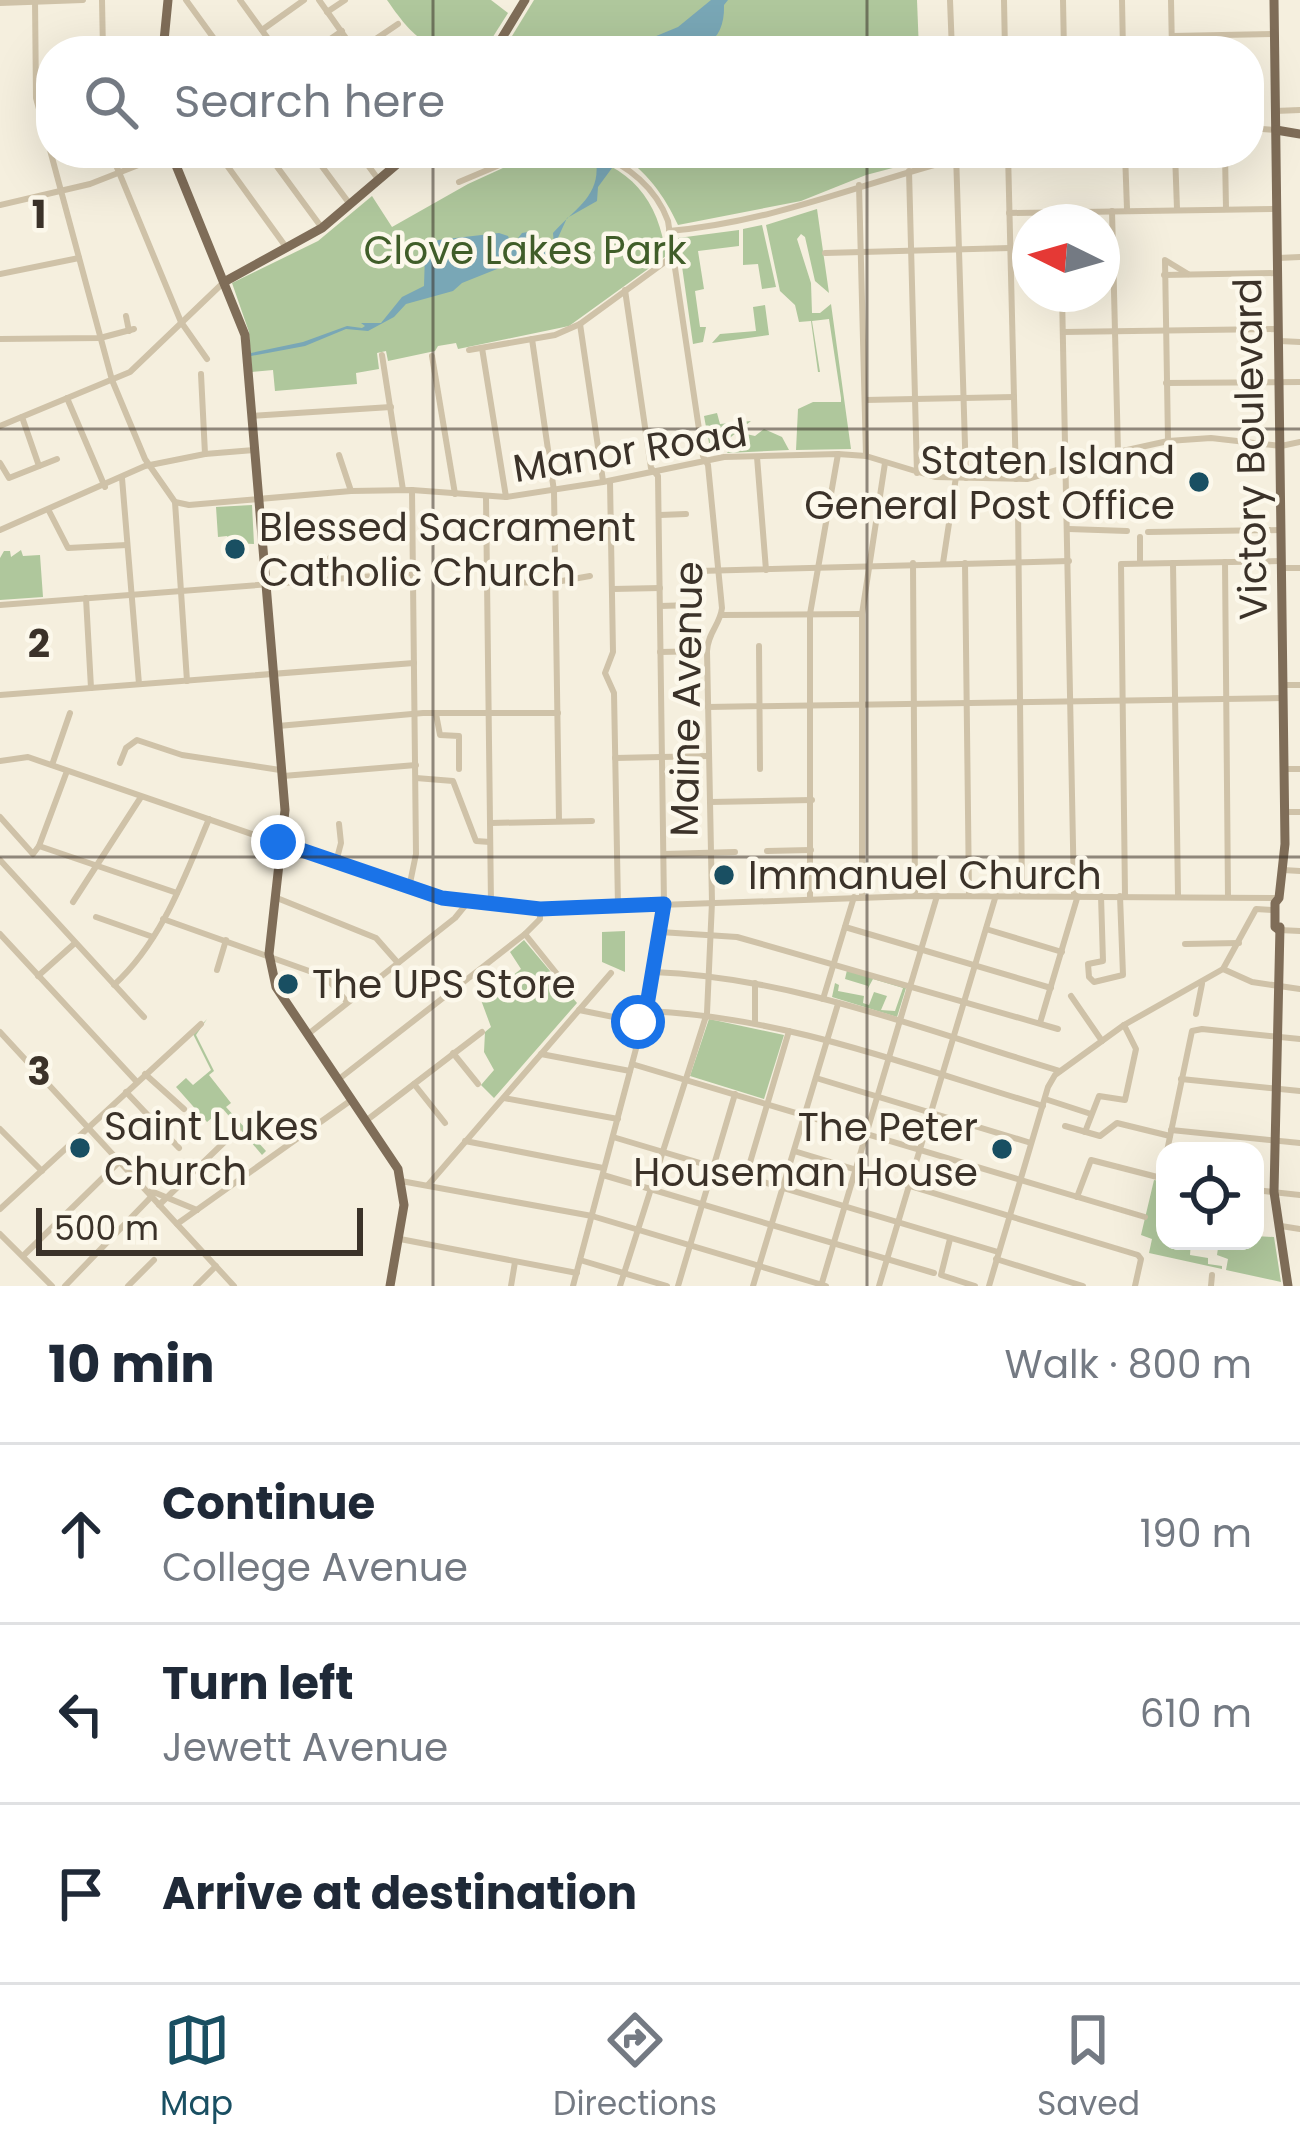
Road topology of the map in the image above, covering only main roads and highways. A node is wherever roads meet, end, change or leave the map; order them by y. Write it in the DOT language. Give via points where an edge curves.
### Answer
graph roads {
  1 [pos="168,0"];
  2 [pos="525,0"];
  3 [pos="1274,0"];
  4 [pos="164,36"];
  5 [pos="503,36"];
  6 [pos="1276,130"];
  7 [pos="1300,134"];
  8 [pos="176,168"];
  9 [pos="392,168"];
  10 [pos="224,282"];
  11 [pos="390,1286"];
  12 [pos="1288,1286"];
  1 -- 4 [label="main road"];
  2 -- 5 [label="main road"];
  3 -- 6 [label="main road, Victory Boulevard"];
  6 -- 7 [label="main road"];
  6 -- 12 [label="main road, Victory Boulevard" via="1288,737 1274,1192"];
  8 -- 10 [label="main road"];
  9 -- 10 [label="main road" via="322,228"];
  10 -- 11 [label="main road" via="245,335 282,774 284,843 269,954 276,987 396,1165 405,1202"];
}
